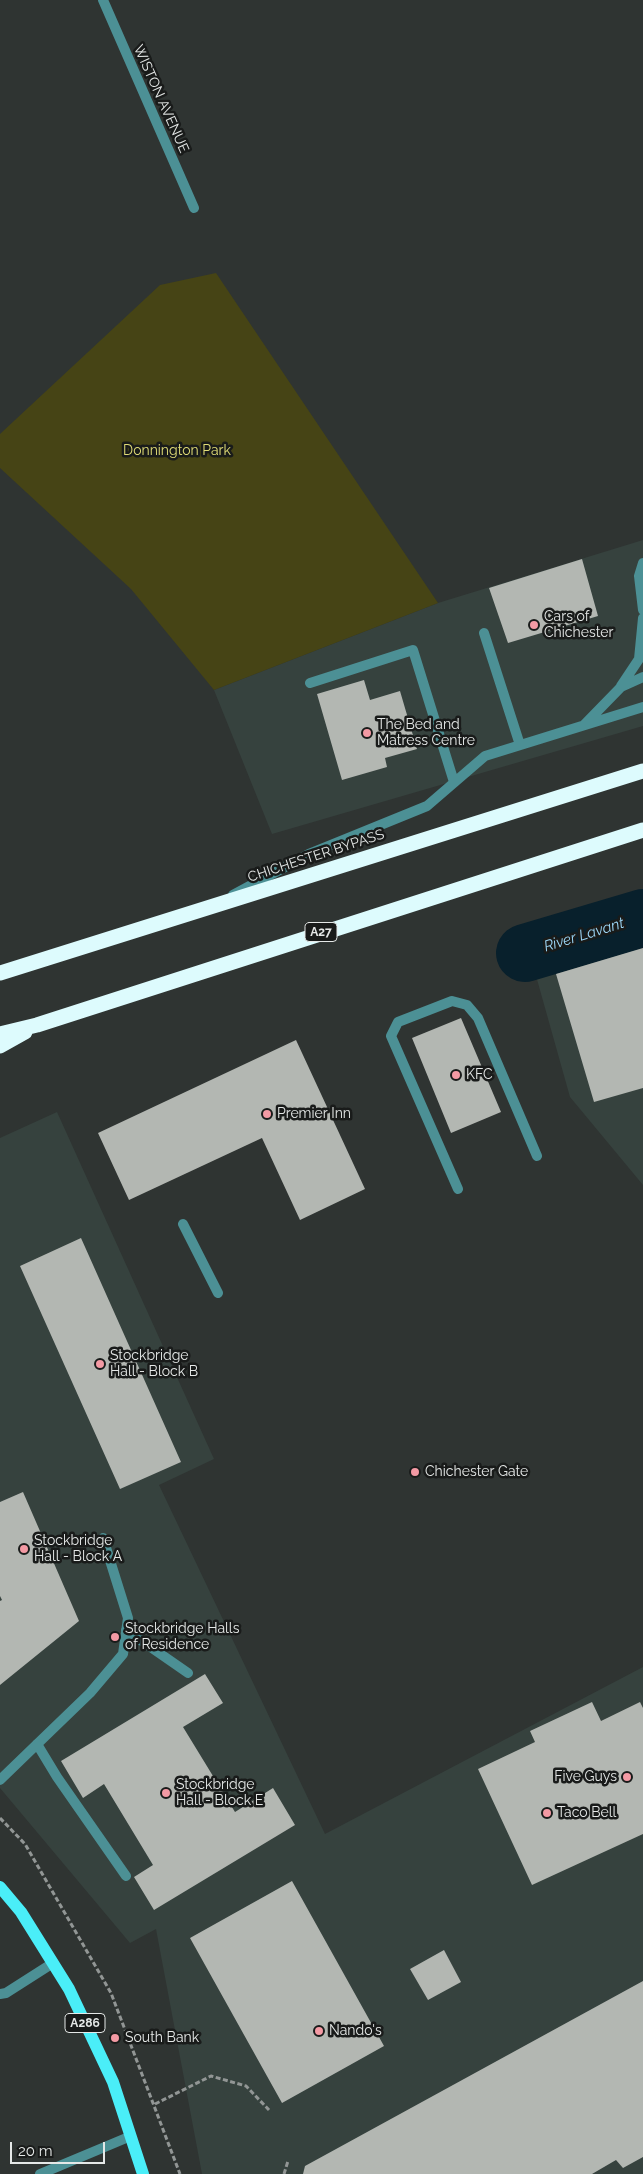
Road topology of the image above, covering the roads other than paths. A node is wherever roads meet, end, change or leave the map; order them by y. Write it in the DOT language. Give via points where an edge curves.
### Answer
graph roads {
  1 [pos="103,0"];
  2 [pos="194,208"];
  3 [pos="643,563"];
  4 [pos="642,593"];
  5 [pos="643,610"];
  6 [pos="643,619"];
  7 [pos="484,633"];
  8 [pos="641,650"];
  9 [pos="643,677"];
  10 [pos="310,683"];
  11 [pos="620,687"];
  12 [pos="643,707"];
  13 [pos="584,726"];
  14 [pos="520,745"];
  15 [pos="643,771"];
  16 [pos="454,782"];
  17 [pos="643,830"];
  18 [pos="212,906"];
  19 [pos="0,973"];
  20 [pos="37,1025"];
  21 [pos="0,1034"];
  22 [pos="0,1046"];
  23 [pos="537,1156"];
  24 [pos="458,1189"];
  25 [pos="183,1224"];
  26 [pos="218,1293"];
  27 [pos="102,1538"];
  28 [pos="126,1630"];
  29 [pos="188,1673"];
  30 [pos="37,1744"];
  31 [pos="0,1780"];
  32 [pos="126,1876"];
  33 [pos="0,1886"];
  34 [pos="53,1963"];
  35 [pos="0,1994"];
  36 [pos="131,2136"];
  37 [pos="40,2174"];
  38 [pos="143,2174"];
  1 -- 2 [label="street, WISTON AVENUE"];
  3 -- 4 [label="street" via="639,576"];
  4 -- 5 [label="street"];
  6 -- 8 [label="street"];
  7 -- 14 [label="street"];
  8 -- 11 [label="street" via="639,659"];
  9 -- 11 [label="street"];
  10 -- 16 [label="street" via="413,650"];
  11 -- 13 [label="street"];
  12 -- 13 [label="street"];
  13 -- 14 [label="street"];
  14 -- 16 [label="street" via="485,756"];
  15 -- 18 [label="highway, CHICHESTER BYPASS"];
  16 -- 18 [label="street" via="426,806 308,854"];
  17 -- 20 [label="highway, A27"];
  18 -- 19 [label="highway, CHICHESTER BYPASS"];
  20 -- 21 [label="highway, A27"];
  20 -- 22 [label="highway, A27"];
  23 -- 24 [label="street" via="478,1018 468,1005 452,1001 398,1022 391,1036"];
  25 -- 26 [label="street"];
  27 -- 28 [label="street" via="128,1618"];
  28 -- 29 [label="street"];
  28 -- 30 [label="street" via="123,1654 90,1693"];
  30 -- 31 [label="street"];
  30 -- 32 [label="street"];
  33 -- 34 [label="main road, A286" via="21,1912"];
  34 -- 35 [label="street"];
  34 -- 36 [label="main road, A286" via="114,2082"];
  36 -- 37 [label="street"];
  36 -- 38 [label="main road, A286"];
}
